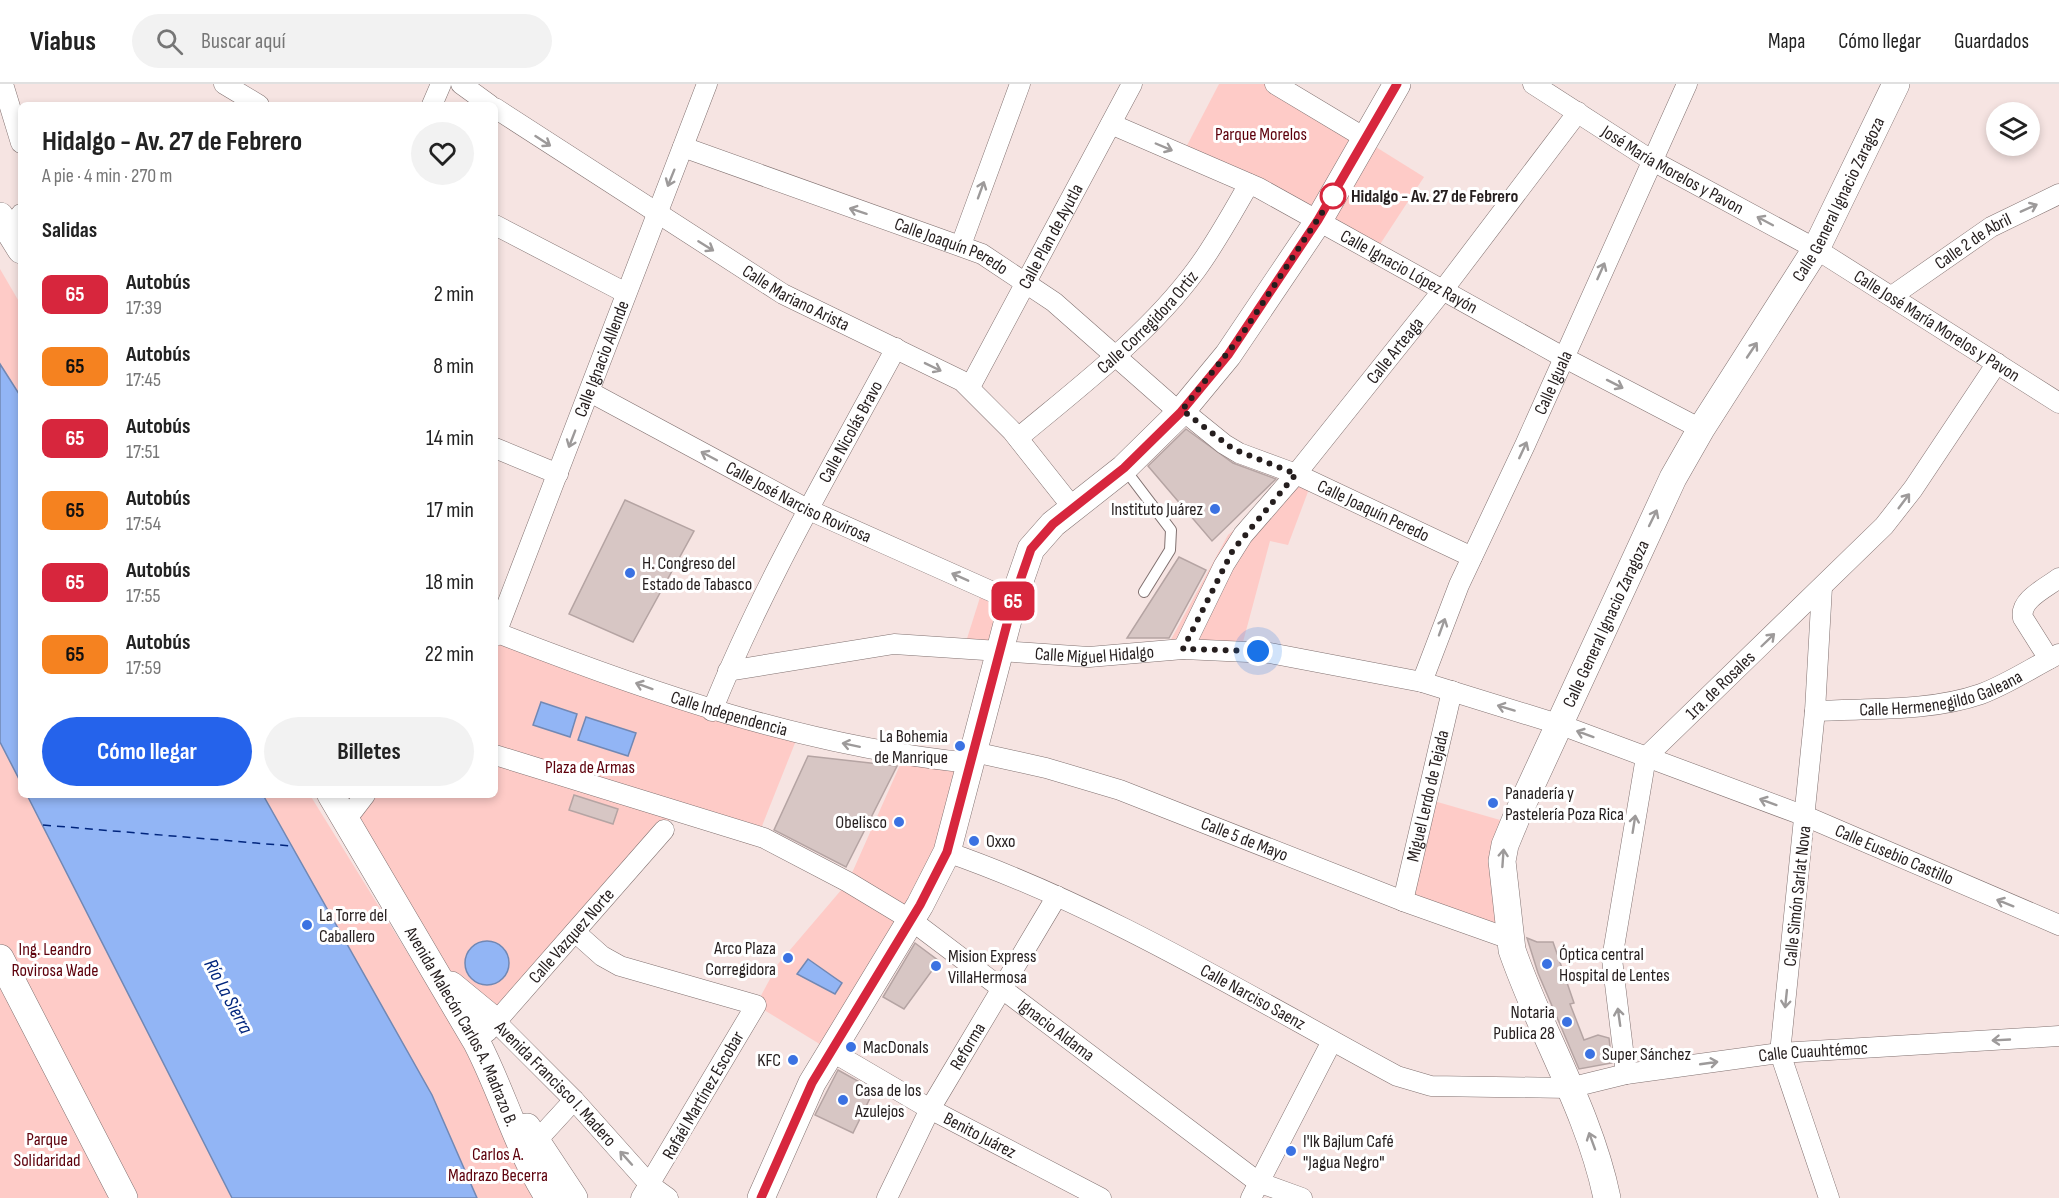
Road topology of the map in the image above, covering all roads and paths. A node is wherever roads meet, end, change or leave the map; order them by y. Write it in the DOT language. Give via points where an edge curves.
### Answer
graph roads {
  1 [pos="3,84"];
  2 [pos="224,84"];
  3 [pos="441,84"];
  4 [pos="460,84"];
  5 [pos="707,84"];
  6 [pos="1020,84"];
  7 [pos="1132,84"];
  8 [pos="1275,84"];
  9 [pos="1397,84"];
  10 [pos="1533,84"];
  11 [pos="1687,84"];
  12 [pos="1896,84"];
  13 [pos="254,102"];
  14 [pos="433,102"];
  15 [pos="486,102"];
  16 [pos="498,110"];
  17 [pos="1578,112"];
  18 [pos="1111,124"];
  19 [pos="18,133"];
  20 [pos="1365,138"];
  21 [pos="683,147"];
  22 [pos="1651,160"];
  23 [pos="1249,184"];
  24 [pos="2059,194"];
  25 [pos="656,215"];
  26 [pos="1318,220"];
  27 [pos="498,227"];
  28 [pos="961,245"];
  29 [pos="1816,249"];
  30 [pos="1027,282"];
  31 [pos="1443,290"];
  32 [pos="626,293"];
  33 [pos="1892,296"];
  34 [pos="896,348"];
  35 [pos="1116,355"];
  36 [pos="1563,357"];
  37 [pos="1997,363"];
  38 [pos="970,387"];
  39 [pos="590,392"];
  40 [pos="2059,403"];
  41 [pos="1181,412"];
  42 [pos="1701,429"];
  43 [pos="1018,438"];
  44 [pos="498,449"];
  45 [pos="1124,468"];
  46 [pos="558,474"];
  47 [pos="1296,474"];
  48 [pos="1073,508"];
  49 [pos="809,510"];
  50 [pos="1472,557"];
  51 [pos="2059,578"];
  52 [pos="1822,587"];
  53 [pos="1144,592"];
  54 [pos="1013,601"];
  55 [pos="498,629"];
  56 [pos="498,635"];
  57 [pos="1183,649"];
  58 [pos="1000,652"];
  59 [pos="2054,657"];
  60 [pos="728,671"];
  61 [pos="1422,682"];
  62 [pos="1452,692"];
  63 [pos="712,711"];
  64 [pos="1815,711"];
  65 [pos="1561,725"];
  66 [pos="498,756"];
  67 [pos="973,757"];
  68 [pos="1646,757"];
  69 [pos="332,798"];
  70 [pos="363,798"];
  71 [pos="1805,816"];
  72 [pos="345,821"];
  73 [pos="664,830"];
  74 [pos="947,852"];
  75 [pos="1515,888"];
  76 [pos="1056,896"];
  77 [pos="1403,901"];
  78 [pos="911,920"];
  79 [pos="2059,925"];
  80 [pos="1508,930"];
  81 [pos="575,932"];
  82 [pos="1,962"];
  83 [pos="437,974"];
  84 [pos="1001,989"];
  85 [pos="496,1022"];
  86 [pos="2059,1036"];
  87 [pos="1332,1041"];
  88 [pos="477,1042"];
  89 [pos="831,1051"];
  90 [pos="1780,1053"];
  91 [pos="1626,1074"];
  92 [pos="1569,1088"];
  93 [pos="574,1100"];
  94 [pos="930,1108"];
  95 [pos="531,1147"];
  96 [pos="1254,1190"];
  97 [pos="646,1192"];
  98 [pos="124,1198"];
  99 [pos="549,1198"];
  100 [pos="574,1198"];
  101 [pos="668,1198"];
  102 [pos="761,1198"];
  103 [pos="887,1198"];
  104 [pos="1101,1198"];
  105 [pos="1302,1198"];
  106 [pos="1606,1198"];
  107 [pos="1829,1198"];
  1 -- 19 [label="street"];
  2 -- 13 [label="street"];
  3 -- 14 [label="street"];
  4 -- 15 [label="street"];
  5 -- 21 [label="street, Calle Ignacio Allende"];
  28 -- 6 [label="street, one-way"];
  7 -- 18 [label="street, Calle Plan de Ayutla"];
  8 -- 20 [label="street"];
  9 -- 20 [label="main road"];
  10 -- 17 [label="street, José María Morelos y Pavon"];
  11 -- 22 [label="street, Calle Iguala"];
  12 -- 29 [label="main road, Calle General Ignacio Zaragoza"];
  16 -- 25 [label="street, Calle Mariano Arista, one-way"];
  17 -- 22 [label="street, José María Morelos y Pavon"];
  17 -- 31 [label="street, Calle Arteaga"];
  18 -- 23 [label="street, Calle Ignacio López Rayón, one-way"];
  18 -- 30 [label="street, Calle Plan de Ayutla"];
  20 -- 26 [label="main road"];
  21 -- 25 [label="street, Calle Ignacio Allende, one-way"];
  28 -- 21 [label="street, Calle Joaquín Peredo, one-way"];
  29 -- 22 [label="street, José María Morelos y Pavon, one-way"];
  36 -- 22 [label="street, Calle Iguala, one-way"];
  23 -- 26 [label="street, Calle Ignacio López Rayón"];
  23 -- 35 [label="street, Calle Corregidora Ortiz" via="1196,271"];
  33 -- 24 [label="street, Calle 2 de Abril, one-way" via="1991,226"];
  25 -- 32 [label="street, Calle Ignacio Allende"];
  25 -- 34 [label="street, Calle Mariano Arista, one-way" via="783,294"];
  26 -- 31 [label="street, Calle Ignacio López Rayón"];
  26 -- 41 [label="main road" via="1241,336"];
  27 -- 32 [label="street"];
  28 -- 30 [label="street, Calle Joaquín Peredo"];
  29 -- 33 [label="street, Calle José María Morelos y Pavon"];
  42 -- 29 [label="main road, Calle General Ignacio Zaragoza, one-way"];
  30 -- 35 [label="street, Calle Joaquín Peredo"];
  30 -- 38 [label="street, Calle Plan de Ayutla"];
  31 -- 36 [label="street, Calle Ignacio López Rayón"];
  31 -- 47 [label="street, Calle Arteaga"];
  32 -- 39 [label="street, Calle Ignacio Allende"];
  33 -- 37 [label="street, Calle José María Morelos y Pavon"];
  34 -- 38 [label="street, Calle Mariano Arista, one-way"];
  34 -- 49 [label="street, Calle Nicolás Bravo"];
  35 -- 41 [label="street, Calle Joaquín Peredo"];
  35 -- 43 [label="street, Calle Corregidora Ortiz"];
  36 -- 42 [label="street, Calle Ignacio López Rayón, one-way"];
  50 -- 36 [label="street, Calle Iguala, one-way"];
  37 -- 40 [label="street, Calle José María Morelos y Pavon"];
  52 -- 37 [label="street, 1ra. de Rosales, one-way" via="1894,513"];
  38 -- 43 [label="street, Calle Mariano Arista"];
  39 -- 46 [label="street, Calle Ignacio Allende, one-way"];
  49 -- 39 [label="street, Calle José Narciso Rovirosa, one-way"];
  41 -- 45 [label="main road"];
  41 -- 47 [label="street, Calle Joaquín Peredo" via="1233,449"];
  65 -- 42 [label="main road, Calle General Ignacio Zaragoza, one-way" via="1632,563"];
  43 -- 48 [label="street, Calle Mariano Arista"];
  44 -- 46 [label="street"];
  45 -- 48 [label="main road"];
  45 -- 53 [label="lane" via="1171,530 1170,550"];
  46 -- 55 [label="street, Calle Ignacio Allende"];
  47 -- 50 [label="street, Calle Joaquín Peredo"];
  47 -- 57 [label="street, Calle Arteaga" via="1233,550"];
  48 -- 54 [label="main road" via="1045,531 1031,549"];
  54 -- 49 [label="street, Calle José Narciso Rovirosa, one-way"];
  49 -- 60 [label="street, Calle Nicolás Bravo"];
  61 -- 50 [label="street, Calle Iguala, one-way"];
  51 -- 59 [label="street" via="2022,610 2023,618"];
  52 -- 64 [label="street, Calle Simón Sarlat Nova"];
  68 -- 52 [label="street, 1ra. de Rosales, one-way"];
  54 -- 58 [label="main road"];
  63 -- 56 [label="street, Calle Independencia, one-way"];
  57 -- 58 [label="street, Calle Miguel Hidalgo" via="1089,657"];
  57 -- 61 [label="street, Calle Miguel Hidalgo" via="1270,653"];
  58 -- 60 [label="street, Calle Miguel Hidalgo" via="894,644"];
  58 -- 67 [label="main road"];
  59 -- 64 [label="street, Calle Hermenegildo Galeana" via="1999,687 1964,699"];
  60 -- 63 [label="street, Calle Nicolás Bravo"];
  61 -- 62 [label="street, Calle Miguel Hidalgo"];
  65 -- 62 [label="street, Calle Miguel Hidalgo, one-way"];
  62 -- 77 [label="street, Miguel Lerdo de Tejada"];
  67 -- 63 [label="street, Calle Independencia, one-way" via="904,756"];
  64 -- 71 [label="street, Calle Simón Sarlat Nova"];
  68 -- 65 [label="street, Calle Eusebio Castillo, one-way"];
  80 -- 65 [label="main road, Calle General Ignacio Zaragoza, one-way" via="1502,853"];
  66 -- 78 [label="street, Ignacio Aldama" via="765,838"];
  67 -- 74 [label="main road"];
  67 -- 77 [label="street, Calle 5 de Mayo" via="1046,768 1120,789"];
  71 -- 68 [label="street, Calle Eusebio Castillo, one-way"];
  91 -- 68 [label="street, one-way" via="1612,959"];
  69 -- 72 [label="main road, Avenida Malecón Carlos A. Madrazo B."];
  70 -- 72 [label="street"];
  79 -- 71 [label="street, Calle Eusebio Castillo, one-way"];
  71 -- 90 [label="street, Calle Simón Sarlat Nova, one-way"];
  72 -- 83 [label="main road, Avenida Malecón Carlos A. Madrazo B."];
  73 -- 81 [label="street, Calle Vazquez Norte"];
  74 -- 76 [label="street, Calle Narciso Saenz"];
  74 -- 78 [label="main road"];
  75 -- 80 [label="lane"];
  76 -- 84 [label="street, Reforma"];
  76 -- 87 [label="street, Calle Narciso Saenz"];
  77 -- 80 [label="street, Calle 5 de Mayo"];
  78 -- 84 [label="street, Ignacio Aldama"];
  78 -- 89 [label="main road"];
  80 -- 92 [label="main road, Calle General Ignacio Zaragoza" via="1516,962"];
  81 -- 85 [label="street, Calle Vazquez Norte"];
  81 -- 97 [label="street, Rafaél Martínez Escobar" via="620,966 756,1005"];
  82 -- 98 [label="main road"];
  83 -- 85 [label="main road, Avenida Francisco I. Madero"];
  83 -- 88 [label="main road, Avenida Malecón Carlos A. Madrazo B."];
  84 -- 94 [label="street, Reforma"];
  84 -- 96 [label="street, Ignacio Aldama"];
  85 -- 88 [label="street, Calle Vazquez Norte"];
  85 -- 93 [label="street, Avenida Francisco I. Madero"];
  86 -- 90 [label="street, Calle Cuauhtémoc, one-way"];
  87 -- 92 [label="street, Calle Narciso Saenz" via="1420,1084"];
  87 -- 96 [label="street"];
  88 -- 95 [label="main road, Avenida Malecón Carlos A. Madrazo B."];
  89 -- 94 [label="street, Benito Juárez"];
  89 -- 102 [label="main road" via="800,1108"];
  91 -- 90 [label="street, Calle Cuauhtémoc, one-way"];
  90 -- 107 [label="street, Calle Simón Sarlat Nova"];
  91 -- 92 [label="street, Calle Cuauhtémoc"];
  106 -- 92 [label="main road, Calle General Ignacio Zaragoza, one-way" via="1596,1154"];
  93 -- 95 [label="street"];
  97 -- 93 [label="street, Avenida Francisco I. Madero, one-way"];
  94 -- 103 [label="street, Reforma"];
  94 -- 104 [label="street, Benito Juárez"];
  95 -- 99 [label="main road, Avenida Malecón Carlos A. Madrazo B."];
  95 -- 100 [label="main road"];
  96 -- 105 [label="street, Ignacio Aldama"];
  97 -- 101 [label="street, Avenida Francisco I. Madero"];
}
